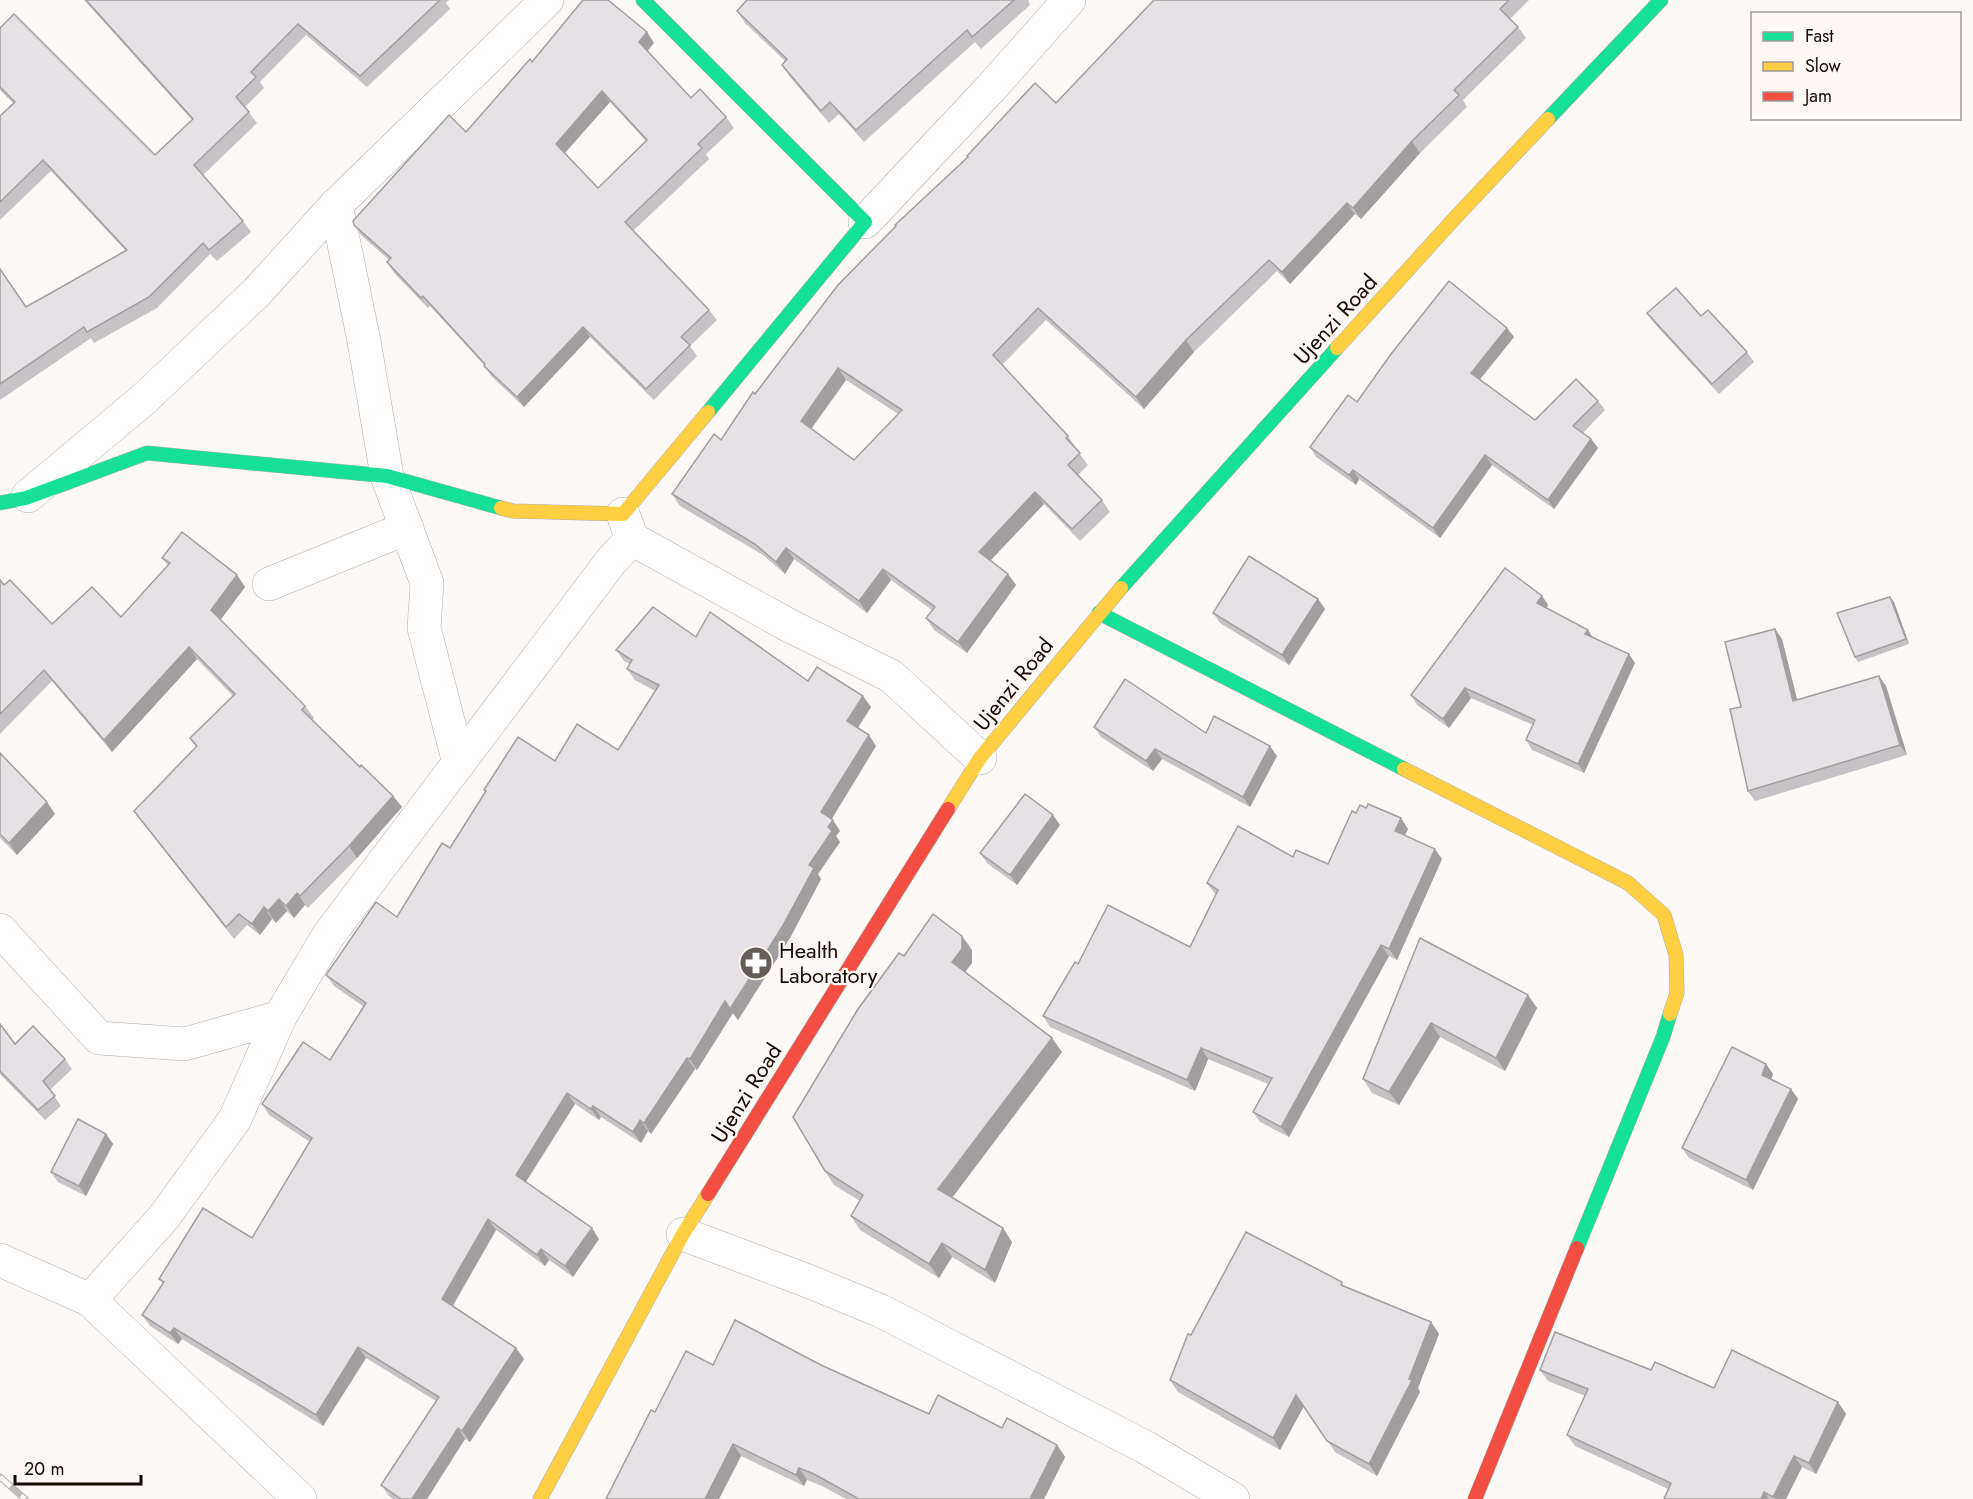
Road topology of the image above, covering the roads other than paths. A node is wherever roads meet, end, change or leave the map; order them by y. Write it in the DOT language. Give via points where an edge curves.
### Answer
graph roads {
  1 [pos="547,0"];
  2 [pos="643,0"];
  3 [pos="1070,0"];
  4 [pos="1661,0"];
  5 [pos="336,205"];
  6 [pos="864,222"];
  7 [pos="387,476"];
  8 [pos="13,500"];
  9 [pos="627,526"];
  10 [pos="407,528"];
  11 [pos="270,584"];
  12 [pos="1099,613"];
  13 [pos="980,758"];
  14 [pos="459,763"];
  15 [pos="0,930"];
  16 [pos="280,1017"];
  17 [pos="683,1234"];
  18 [pos="0,1260"];
  19 [pos="90,1300"];
  20 [pos="300,1499"];
  21 [pos="540,1499"];
  22 [pos="1233,1499"];
  23 [pos="1475,1499"];
  1 -- 5 [label="street"];
  2 -- 6 [label="street"];
  3 -- 6 [label="street"];
  4 -- 12 [label="street, Ujenzi Road" via="1454,219"];
  5 -- 7 [label="street"];
  5 -- 8 [label="street" via="257,292 144,399"];
  6 -- 9 [label="street"];
  7 -- 8 [label="street" via="147,453"];
  7 -- 9 [label="street" via="513,511"];
  7 -- 10 [label="street"];
  9 -- 13 [label="street" via="790,626 891,676"];
  9 -- 14 [label="street" via="612,560"];
  10 -- 11 [label="street"];
  10 -- 14 [label="street" via="427,583 424,628"];
  12 -- 13 [label="street, Ujenzi Road"];
  12 -- 23 [label="street" via="1628,883 1664,915 1676,955 1677,993 1663,1037"];
  13 -- 17 [label="street, Ujenzi Road"];
  14 -- 16 [label="street" via="328,936"];
  15 -- 16 [label="street" via="99,1038 185,1044"];
  16 -- 19 [label="street" via="236,1119 164,1217"];
  17 -- 21 [label="street, Ujenzi Road"];
  17 -- 22 [label="street" via="881,1311 1145,1447"];
  18 -- 19 [label="street"];
  19 -- 20 [label="street"];
}
